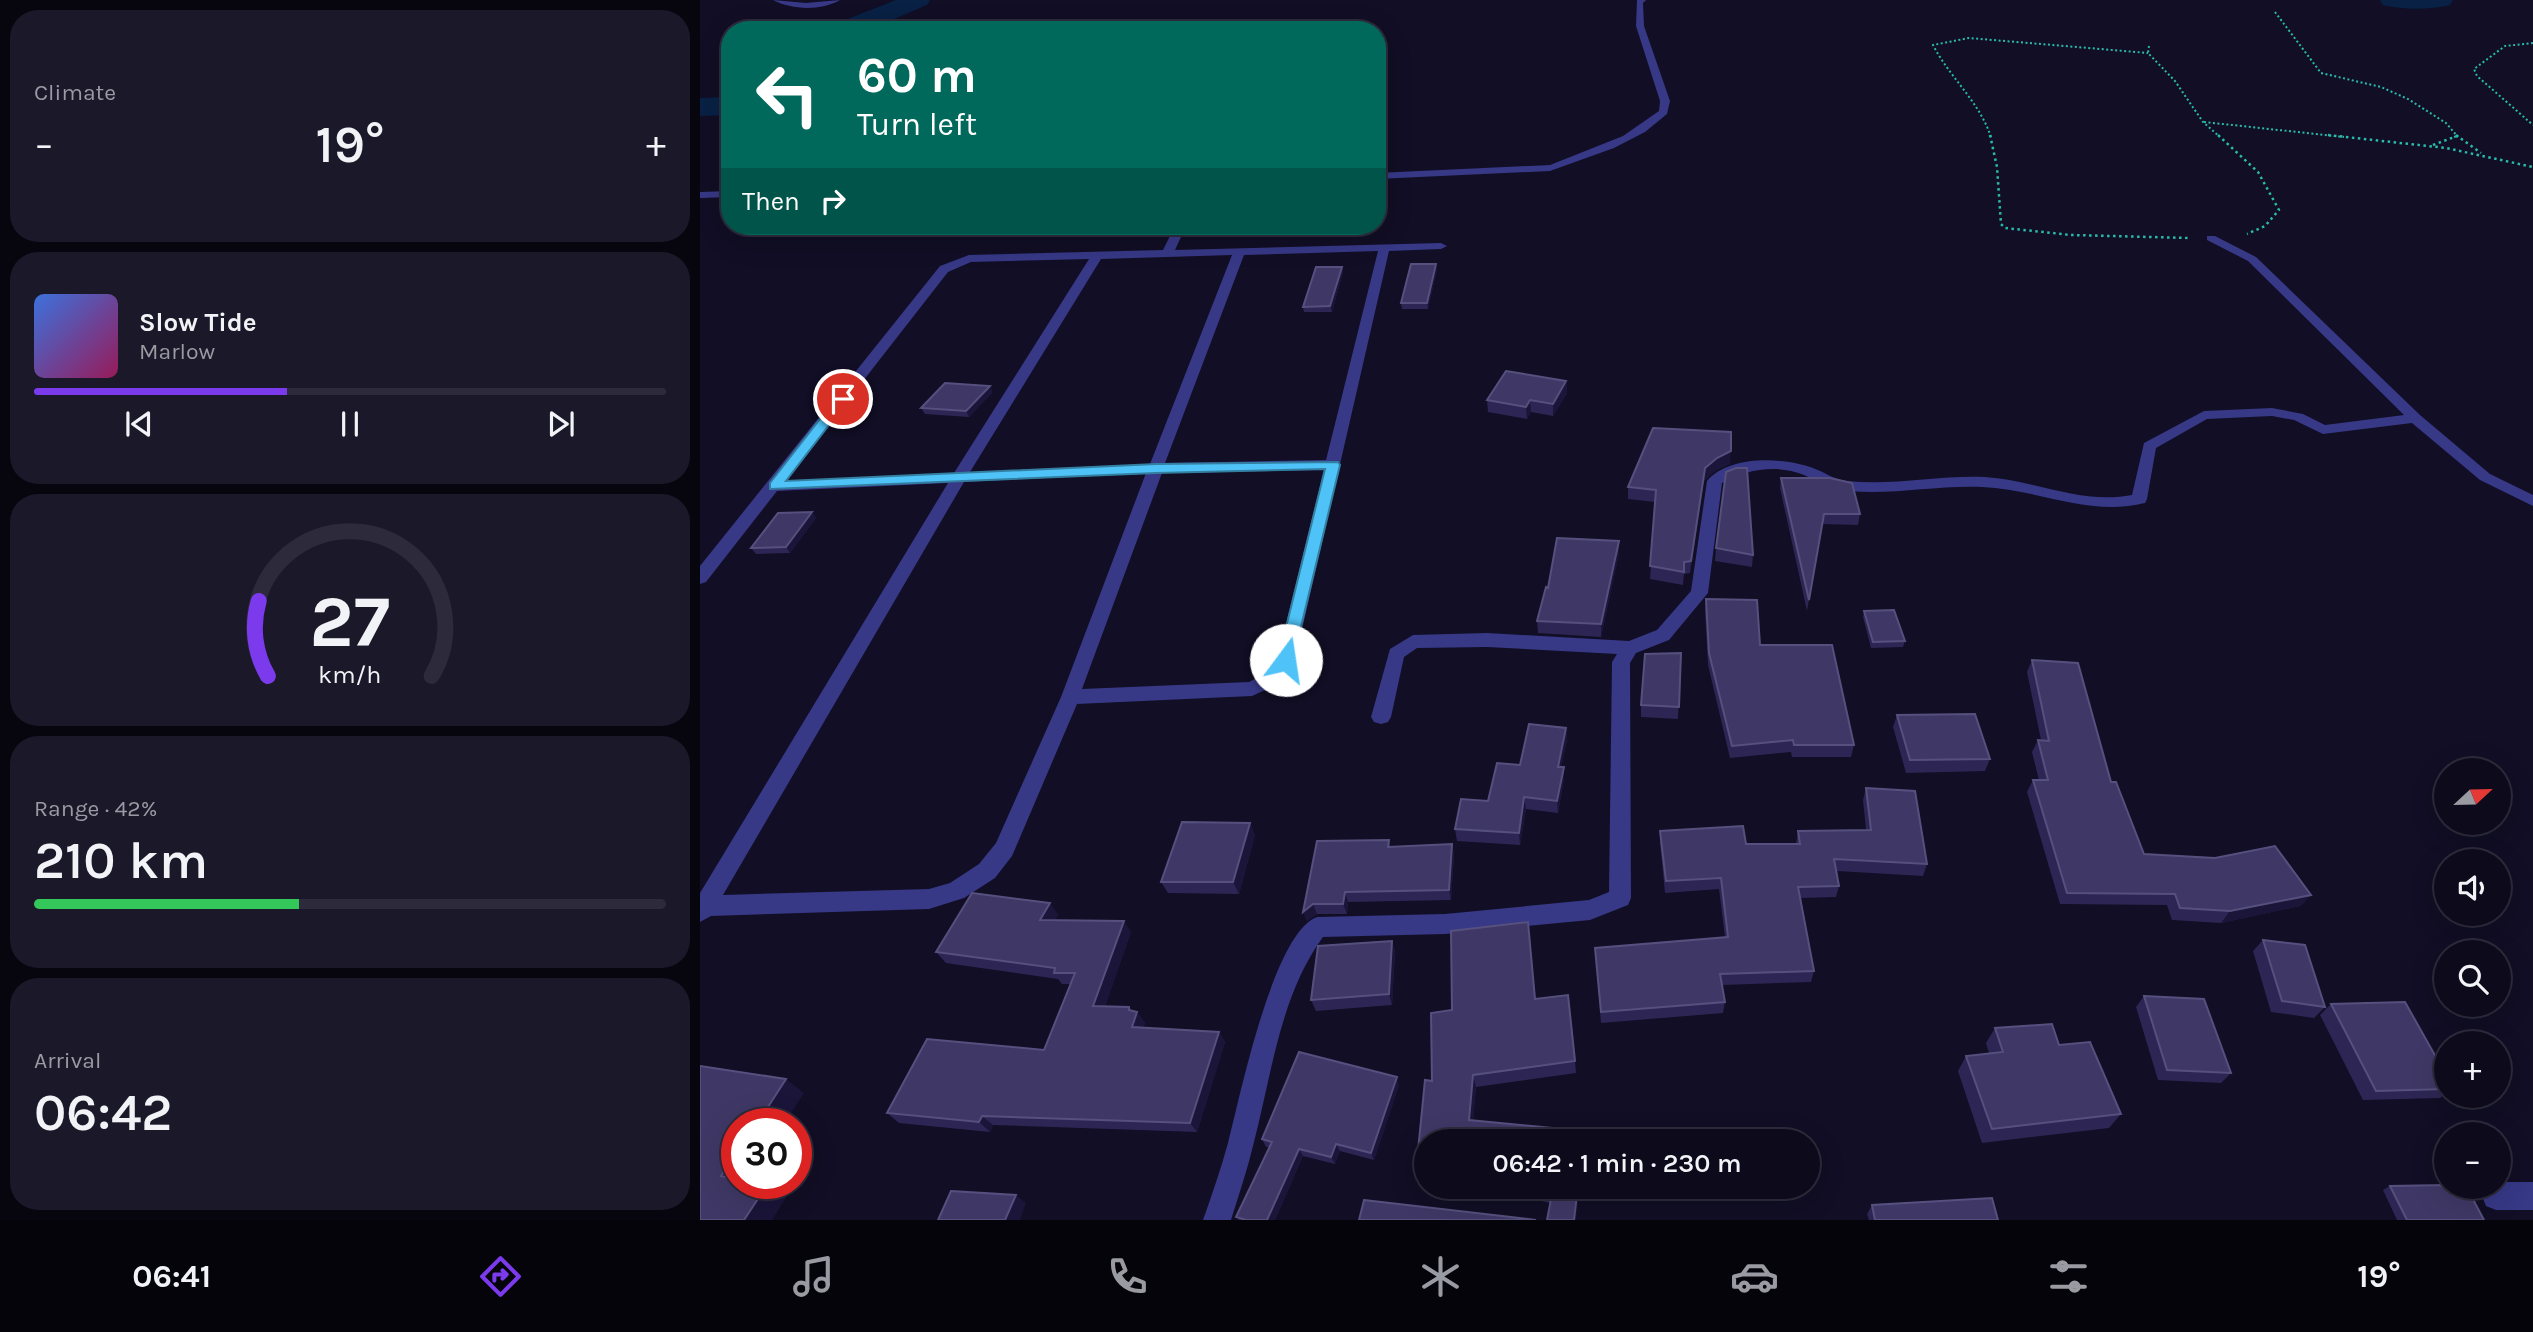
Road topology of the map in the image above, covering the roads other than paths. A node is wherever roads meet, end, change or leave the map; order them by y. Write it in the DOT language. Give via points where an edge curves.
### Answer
graph roads {
  1 [pos="777,0"];
  2 [pos="836,0"];
  3 [pos="1642,0"];
  4 [pos="1386,176"];
  5 [pos="721,194"];
  6 [pos="700,195"];
  7 [pos="1176,235"];
  8 [pos="2211,238"];
  9 [pos="1441,246"];
  10 [pos="1384,248"];
  11 [pos="1239,251"];
  12 [pos="1168,253"];
  13 [pos="1097,256"];
  14 [pos="2415,418"];
  15 [pos="1333,465"];
  16 [pos="1156,468"];
  17 [pos="959,477"];
  18 [pos="775,486"];
  19 [pos="2533,501"];
  20 [pos="700,578"];
  21 [pos="1630,648"];
  22 [pos="1070,697"];
  23 [pos="1381,717"];
  24 [pos="704,910"];
  25 [pos="2511,1196"];
  26 [pos="2533,1196"];
  27 [pos="1217,1220"];
  1 -- 2 [label="street" via="815,6"];
  3 -- 4 [label="street" via="1640,26 1665,102 1664,112 1654,124 1574,162 1550,168"];
  5 -- 6 [label="street"];
  7 -- 12 [label="street"];
  8 -- 14 [label="street" via="2252,259"];
  9 -- 10 [label="street"];
  10 -- 11 [label="street"];
  10 -- 15 [label="street"];
  11 -- 12 [label="street"];
  11 -- 16 [label="street"];
  12 -- 13 [label="street"];
  13 -- 17 [label="street"];
  13 -- 18 [label="street" via="969,259 944,269"];
  14 -- 19 [label="street" via="2485,477"];
  14 -- 21 [label="street" via="2323,430 2298,417 2272,412 2204,415 2149,446 2139,499 2124,504 2083,503 1983,482 1843,486 1771,463 1728,472 1715,481 1699,593 1663,635"];
  15 -- 16 [label="street"];
  15 -- 22 [label="street" via="1286,660 1277,676 1252,690"];
  16 -- 17 [label="street"];
  16 -- 22 [label="street"];
  17 -- 18 [label="street"];
  17 -- 24 [label="street"];
  18 -- 20 [label="street"];
  21 -- 23 [label="street" via="1486,640 1413,642 1396,654"];
  21 -- 27 [label="street" via="1621,662 1619,898 1590,910 1472,922 1317,927 1304,940 1288,976"];
  22 -- 24 [label="street" via="1004,849 986,871 956,891 929,899"];
  25 -- 26 [label="street"];
}
